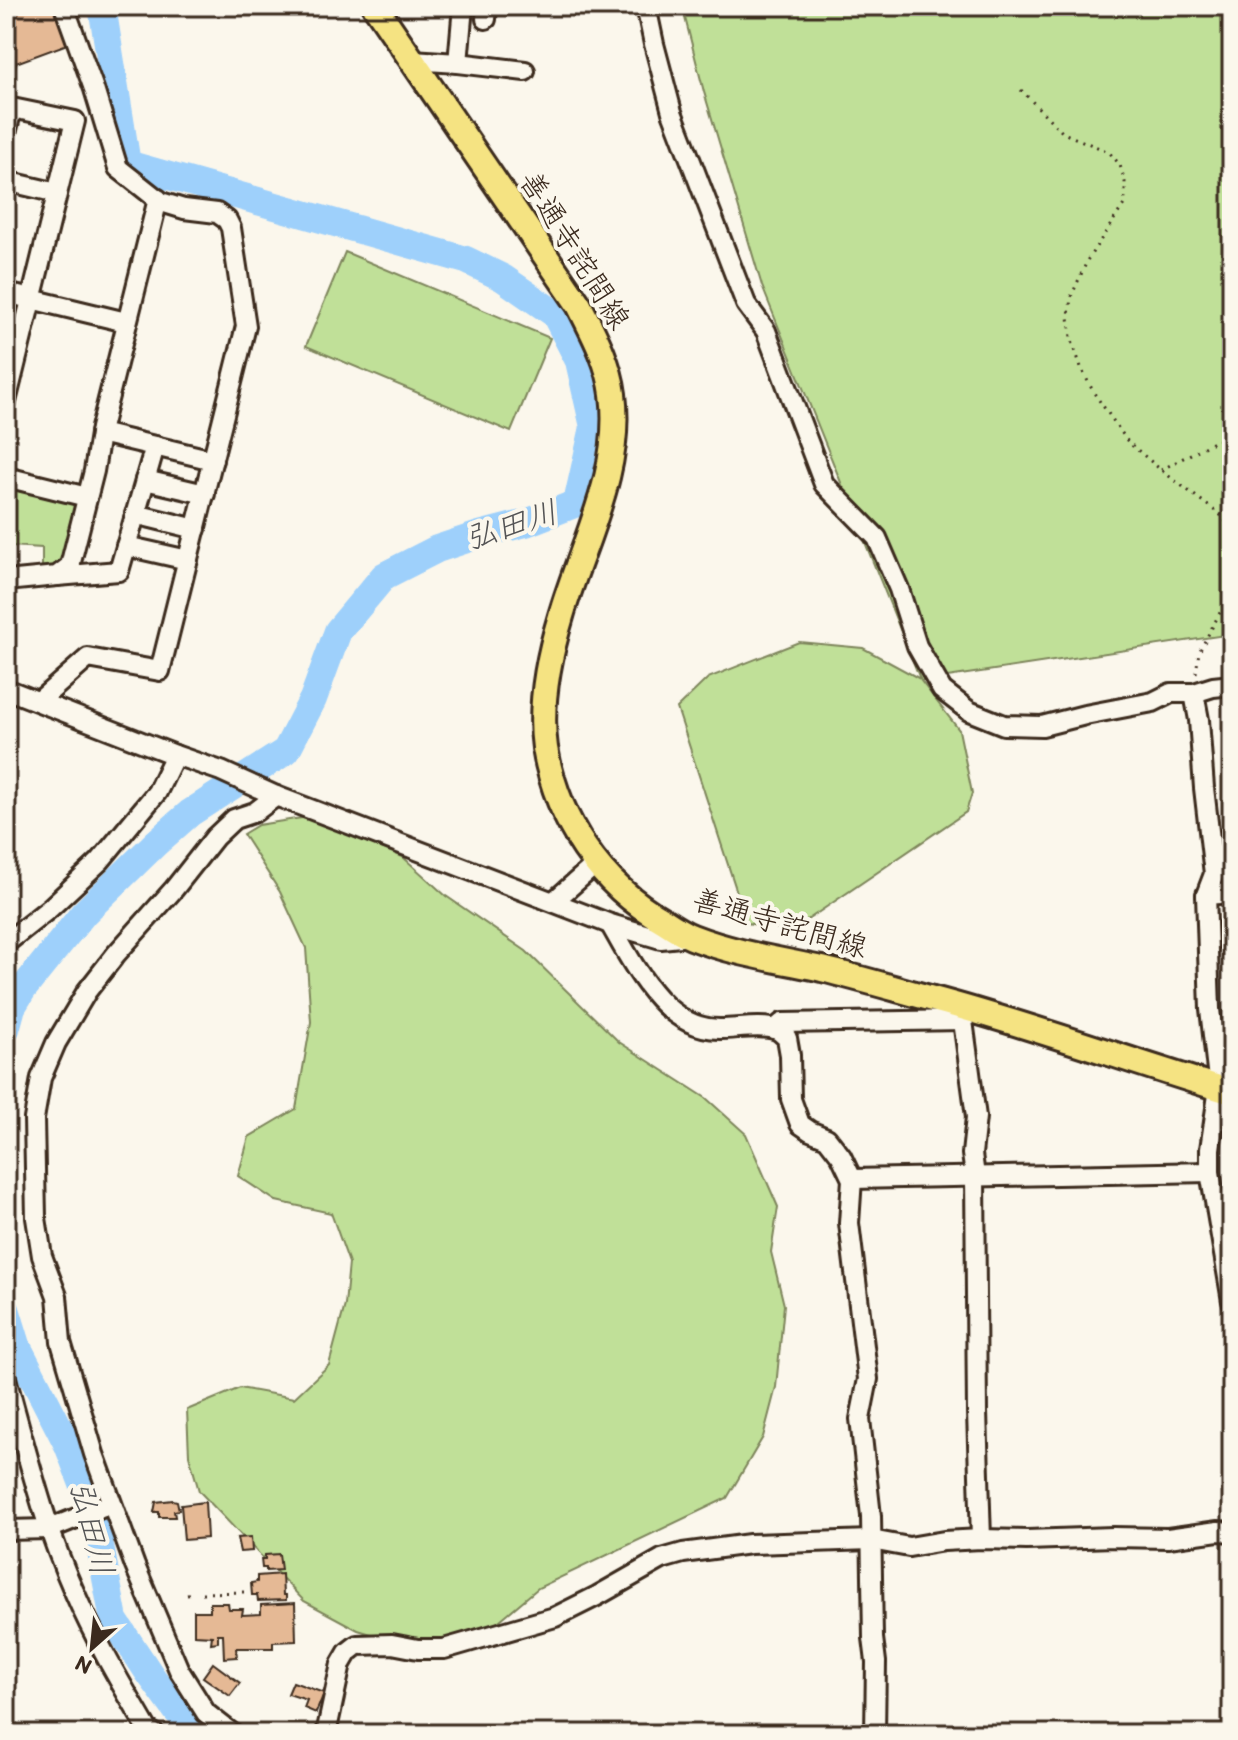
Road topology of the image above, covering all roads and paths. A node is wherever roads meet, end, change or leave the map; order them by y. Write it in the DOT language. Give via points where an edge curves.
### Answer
graph roads {
  1 [pos="64,6"];
  2 [pos="375,6"];
  3 [pos="463,6"];
  4 [pos="646,6"];
  5 [pos="412,60"];
  6 [pos="458,63"];
  7 [pos="525,71"];
  8 [pos="1021,90"];
  9 [pos="100,107"];
  10 [pos="75,121"];
  11 [pos="6,134"];
  12 [pos="6,181"];
  13 [pos="57,193"];
  14 [pos="158,199"];
  15 [pos="6,293"];
  16 [pos="31,299"];
  17 [pos="126,322"];
  18 [pos="6,402"];
  19 [pos="100,433"];
  20 [pos="1232,436"];
  21 [pos="155,446"];
  22 [pos="213,460"];
  23 [pos="1161,470"];
  24 [pos="6,477"];
  25 [pos="145,480"];
  26 [pos="205,494"];
  27 [pos="87,497"];
  28 [pos="135,514"];
  29 [pos="196,529"];
  30 [pos="1232,529"];
  31 [pos="126,546"];
  32 [pos="188,560"];
  33 [pos="57,576"];
  34 [pos="6,581"];
  35 [pos="1232,590"];
  36 [pos="1232,685"];
  37 [pos="6,689"];
  38 [pos="1194,693"];
  39 [pos="39,701"];
  40 [pos="175,755"];
  41 [pos="271,794"];
  42 [pos="596,864"];
  43 [pos="1232,893"];
  44 [pos="1206,895"];
  45 [pos="554,901"];
  46 [pos="610,924"];
  47 [pos="690,936"];
  48 [pos="6,943"];
  49 [pos="962,1013"];
  50 [pos="775,1029"];
  51 [pos="1226,1090"];
  52 [pos="1210,1172"];
  53 [pos="975,1176"];
  54 [pos="852,1179"];
  55 [pos="1232,1301"];
  56 [pos="6,1378"];
  57 [pos="111,1504"];
  58 [pos="1232,1519"];
  59 [pos="49,1529"];
  60 [pos="6,1530"];
  61 [pos="1232,1532"];
  62 [pos="981,1539"];
  63 [pos="871,1540"];
  64 [pos="1232,1546"];
  65 [pos="245,1592"];
  66 [pos="193,1593"];
  67 [pos="202,1593"];
  68 [pos="187,1594"];
  69 [pos="155,1734"];
  70 [pos="233,1734"];
  71 [pos="326,1734"];
  72 [pos="875,1734"];
  1 -- 9 [label="street"];
  2 -- 5 [label="main road, 善通寺詫間線"];
  3 -- 6 [label="street"];
  4 -- 38 [label="street" via="672,112 746,304 766,331 824,484 877,538 917,646 942,690 969,711 1004,725 1042,726 1153,702 1171,693"];
  5 -- 6 [label="street"];
  5 -- 42 [label="main road, 善通寺詫間線" via="579,305 603,353 613,392 609,471 567,593 544,702 545,746 555,788 573,831"];
  6 -- 7 [label="street"];
  8 -- 23 [label="path" via="1063,133 1109,152 1120,165 1125,203 1088,259 1071,297 1071,338 1094,393 1128,442"];
  9 -- 10 [label="street"];
  9 -- 14 [label="street" via="118,168"];
  10 -- 11 [label="street" via="12,108"];
  10 -- 13 [label="street"];
  12 -- 13 [label="street"];
  13 -- 16 [label="street"];
  14 -- 17 [label="street"];
  14 -- 22 [label="street" via="217,213 231,228 246,326"];
  15 -- 16 [label="street"];
  16 -- 17 [label="street"];
  16 -- 18 [label="street"];
  17 -- 19 [label="street"];
  19 -- 21 [label="street"];
  19 -- 27 [label="street"];
  20 -- 23 [label="path"];
  21 -- 22 [label="street"];
  21 -- 25 [label="street"];
  22 -- 26 [label="street"];
  23 -- 30 [label="path"];
  24 -- 27 [label="street"];
  25 -- 26 [label="street"];
  25 -- 28 [label="street"];
  26 -- 29 [label="street"];
  27 -- 33 [label="street" via="70,566"];
  28 -- 29 [label="street"];
  28 -- 31 [label="street"];
  29 -- 32 [label="street"];
  31 -- 32 [label="street"];
  31 -- 33 [label="street" via="119,571"];
  32 -- 39 [label="street" via="160,671 88,658"];
  33 -- 34 [label="street"];
  35 -- 38 [label="path" via="1199,652"];
  36 -- 38 [label="street"];
  37 -- 39 [label="street"];
  38 -- 44 [label="street" via="1214,874"];
  39 -- 40 [label="street"];
  40 -- 41 [label="street"];
  40 -- 48 [label="street" via="157,792 100,861"];
  41 -- 45 [label="street"];
  41 -- 57 [label="street" via="255,812 234,819 215,837 116,954 87,991 41,1078 34,1119 42,1256 57,1296 61,1342"];
  42 -- 45 [label="street"];
  42 -- 47 [label="main road, 善通寺詫間線" via="647,912"];
  43 -- 44 [label="street"];
  44 -- 51 [label="street" via="1210,1009"];
  45 -- 46 [label="street"];
  46 -- 47 [label="street" via="661,939"];
  46 -- 50 [label="street" via="638,972 685,1020 708,1029"];
  47 -- 49 [label="main road, 善通寺詫間線" via="840,973"];
  49 -- 50 [label="street" via="782,1023"];
  49 -- 51 [label="main road, 善通寺詫間線"];
  49 -- 53 [label="street" via="976,1117"];
  50 -- 54 [label="street" via="787,1038 791,1099 800,1124 827,1138"];
  51 -- 52 [label="street" via="1210,1149"];
  52 -- 53 [label="street"];
  52 -- 55 [label="street"];
  53 -- 54 [label="street"];
  53 -- 62 [label="street"];
  54 -- 63 [label="street" via="849,1223 868,1379 860,1419"];
  56 -- 59 [label="street"];
  57 -- 59 [label="street"];
  57 -- 70 [label="street" via="179,1670 206,1713"];
  58 -- 61 [label="street"];
  59 -- 60 [label="street"];
  59 -- 69 [label="street" via="103,1653"];
  61 -- 62 [label="street" via="1168,1538"];
  61 -- 64 [label="street"];
  62 -- 63 [label="street" via="909,1547"];
  63 -- 71 [label="street" via="750,1544 683,1553 662,1559 555,1617 444,1649 357,1645 341,1664"];
  63 -- 72 [label="street"];
  65 -- 67 [label="path"];
  66 -- 68 [label="path"];
}
